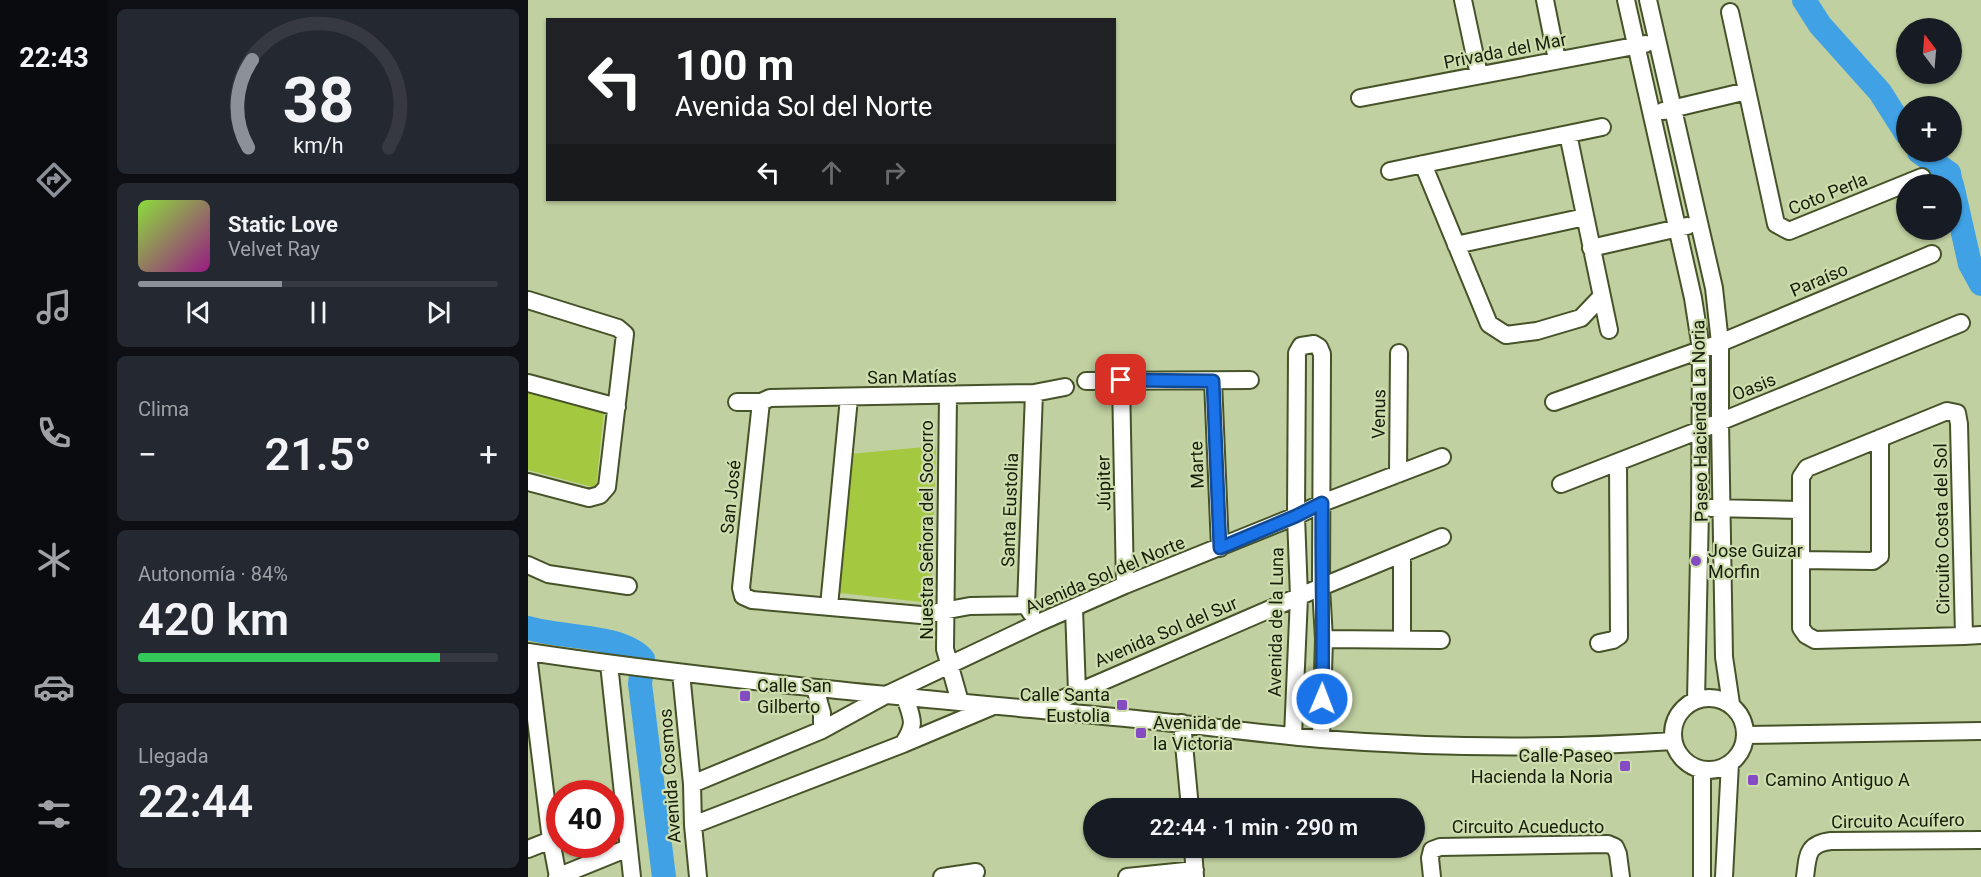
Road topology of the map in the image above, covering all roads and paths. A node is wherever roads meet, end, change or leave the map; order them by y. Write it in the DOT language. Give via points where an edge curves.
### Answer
graph roads {
  1 [pos="1463,0"];
  2 [pos="1545,0"];
  3 [pos="1626,0"];
  4 [pos="1648,0"];
  5 [pos="1730,12"];
  6 [pos="1657,42"];
  7 [pos="1635,46"];
  8 [pos="1557,60"];
  9 [pos="1479,75"];
  10 [pos="1747,91"];
  11 [pos="1360,98"];
  12 [pos="1673,108"];
  13 [pos="1651,113"];
  14 [pos="1602,128"];
  15 [pos="1568,134"];
  16 [pos="1423,164"];
  17 [pos="1390,171"];
  18 [pos="1896,187"];
  19 [pos="1585,217"];
  20 [pos="1699,222"];
  21 [pos="1677,228"];
  22 [pos="1456,245"];
  23 [pos="1591,248"];
  24 [pos="1932,254"];
  25 [pos="1601,297"];
  26 [pos="528,300"];
  27 [pos="1962,323"];
  28 [pos="1609,330"];
  29 [pos="1720,342"];
  30 [pos="1701,349"];
  31 [pos="1399,353"];
  32 [pos="1121,380"];
  33 [pos="1250,380"];
  34 [pos="1086,381"];
  35 [pos="1213,381"];
  36 [pos="528,383"];
  37 [pos="1065,387"];
  38 [pos="1034,393"];
  39 [pos="1297,393"];
  40 [pos="1323,393"];
  41 [pos="948,396"];
  42 [pos="849,398"];
  43 [pos="737,402"];
  44 [pos="760,402"];
  45 [pos="1554,402"];
  46 [pos="617,407"];
  47 [pos="1720,422"];
  48 [pos="1700,430"];
  49 [pos="1880,438"];
  50 [pos="1442,457"];
  51 [pos="1618,462"];
  52 [pos="1398,474"];
  53 [pos="528,482"];
  54 [pos="1561,484"];
  55 [pos="1322,503"];
  56 [pos="1700,508"];
  57 [pos="1722,508"];
  58 [pos="1800,510"];
  59 [pos="1296,516"];
  60 [pos="1442,537"];
  61 [pos="1220,548"];
  62 [pos="1402,554"];
  63 [pos="1802,560"];
  64 [pos="528,565"];
  65 [pos="1125,585"];
  66 [pos="628,586"];
  67 [pos="1321,587"];
  68 [pos="1299,597"];
  69 [pos="1026,605"];
  70 [pos="828,606"];
  71 [pos="1074,608"];
  72 [pos="946,612"];
  73 [pos="1038,623"];
  74 [pos="1981,635"];
  75 [pos="1964,636"];
  76 [pos="1324,639"];
  77 [pos="1401,639"];
  78 [pos="1442,640"];
  79 [pos="1599,643"];
  80 [pos="528,654"];
  81 [pos="609,664"];
  82 [pos="949,665"];
  83 [pos="676,672"];
  84 [pos="815,688"];
  85 [pos="1077,692"];
  86 [pos="886,695"];
  87 [pos="905,697"];
  88 [pos="1696,700"];
  89 [pos="960,702"];
  90 [pos="1731,704"];
  91 [pos="994,706"];
  92 [pos="1038,710"];
  93 [pos="1182,723"];
  94 [pos="822,730"];
  95 [pos="1981,731"];
  96 [pos="1745,735"];
  97 [pos="1293,736"];
  98 [pos="1321,739"];
  99 [pos="1673,741"];
  100 [pos="903,744"];
  101 [pos="535,752"];
  102 [pos="1730,763"];
  103 [pos="1702,770"];
  104 [pos="692,784"];
  105 [pos="1189,798"];
  106 [pos="546,812"];
  107 [pos="693,825"];
  108 [pos="1981,840"];
  109 [pos="546,842"];
  110 [pos="628,848"];
  111 [pos="528,849"];
  112 [pos="554,858"];
  113 [pos="1194,858"];
  114 [pos="976,872"];
  115 [pos="1195,874"];
  116 [pos="557,877"];
  117 [pos="632,877"];
  118 [pos="698,877"];
  119 [pos="942,877"];
  120 [pos="1127,877"];
  121 [pos="1432,877"];
  122 [pos="1621,877"];
  123 [pos="1702,877"];
  124 [pos="1724,877"];
  125 [pos="1805,877"];
  1 -- 9 [label="street"];
  2 -- 8 [label="street"];
  3 -- 7 [label="street, Paseo Hacienda La Noria"];
  4 -- 6 [label="street, Paseo Hacienda La Noria"];
  5 -- 10 [label="street, Coto Perla"];
  6 -- 7 [label="street, Privada del Mar"];
  6 -- 12 [label="street, Paseo Hacienda La Noria"];
  7 -- 8 [label="street, Privada del Mar"];
  7 -- 13 [label="street, Paseo Hacienda La Noria"];
  8 -- 9 [label="street, Privada del Mar"];
  9 -- 11 [label="street, Privada del Mar"];
  10 -- 12 [label="street"];
  10 -- 18 [label="street, Coto Perla" via="1776,224 1788,231"];
  12 -- 13 [label="street"];
  12 -- 20 [label="street, Paseo Hacienda La Noria"];
  13 -- 21 [label="street, Paseo Hacienda La Noria"];
  14 -- 15 [label="street"];
  15 -- 16 [label="street"];
  15 -- 19 [label="street"];
  16 -- 17 [label="street"];
  16 -- 22 [label="street"];
  19 -- 22 [label="street"];
  19 -- 23 [label="street"];
  20 -- 21 [label="street"];
  20 -- 29 [label="street, Paseo Hacienda La Noria" via="1714,288"];
  21 -- 23 [label="street"];
  21 -- 30 [label="street, Paseo Hacienda La Noria"];
  22 -- 25 [label="street" via="1489,324 1506,335 1538,331 1581,318"];
  23 -- 25 [label="street"];
  24 -- 29 [label="street, Paraíso"];
  25 -- 28 [label="street"];
  26 -- 46 [label="street" via="618,328 625,334"];
  27 -- 47 [label="street, Oasis"];
  29 -- 30 [label="street, Paraíso"];
  29 -- 47 [label="street, Paseo Hacienda La Noria"];
  30 -- 45 [label="street"];
  30 -- 48 [label="street, Paseo Hacienda La Noria"];
  31 -- 52 [label="street, Venus"];
  32 -- 34 [label="street"];
  32 -- 35 [label="street"];
  32 -- 65 [label="street, Júpiter"];
  33 -- 35 [label="street"];
  35 -- 61 [label="street, Marte"];
  36 -- 46 [label="street"];
  37 -- 38 [label="street, San Matías"];
  38 -- 41 [label="street, San Matías"];
  38 -- 69 [label="street, Santa Eustolia"];
  39 -- 40 [label="street"];
  39 -- 40 [label="street, Avenida de la Luna" via="1297,353 1301,346 1314,344 1322,354"];
  39 -- 59 [label="street, Avenida de la Luna"];
  40 -- 55 [label="street, Avenida de la Luna"];
  41 -- 42 [label="street, San Matías"];
  41 -- 72 [label="street, Nuestra Señora del Socorro"];
  42 -- 44 [label="street, San Matías" via="770,398"];
  42 -- 70 [label="street"];
  43 -- 44 [label="street, San Matías"];
  44 -- 70 [label="street, San José" via="743,596"];
  46 -- 53 [label="street" via="607,487 600,495 589,498"];
  47 -- 48 [label="street, Oasis"];
  47 -- 57 [label="street, Paseo Hacienda La Noria"];
  48 -- 51 [label="street, Oasis"];
  48 -- 56 [label="street, Paseo Hacienda La Noria"];
  49 -- 58 [label="street, Circuito Costa del Sol" via="1807,468 1801,477"];
  49 -- 63 [label="street" via="1880,556 1873,561"];
  49 -- 75 [label="street, Circuito Costa del Sol" via="1947,411 1957,413"];
  50 -- 52 [label="street, Avenida Sol del Norte"];
  51 -- 54 [label="street, Oasis"];
  51 -- 79 [label="street" via="1619,636"];
  52 -- 55 [label="street, Avenida Sol del Norte"];
  55 -- 59 [label="street, Avenida Sol del Norte"];
  55 -- 67 [label="street, Avenida de la Luna"];
  56 -- 57 [label="street"];
  56 -- 88 [label="street, Paseo Hacienda La Noria"];
  57 -- 58 [label="street"];
  57 -- 90 [label="street, Paseo Hacienda La Noria" via="1724,657"];
  58 -- 63 [label="street, Circuito Costa del Sol"];
  59 -- 61 [label="street, Avenida Sol del Norte"];
  59 -- 68 [label="street, Avenida de la Luna"];
  60 -- 62 [label="street, Avenida Sol del Sur"];
  61 -- 65 [label="street, Avenida Sol del Norte"];
  62 -- 67 [label="street, Avenida Sol del Sur"];
  62 -- 77 [label="street"];
  63 -- 75 [label="street, Circuito Costa del Sol" via="1801,628 1815,640"];
  64 -- 66 [label="street" via="548,574"];
  65 -- 71 [label="street, Avenida Sol del Norte"];
  67 -- 68 [label="street, Avenida Sol del Sur"];
  67 -- 76 [label="street, Avenida de la Luna"];
  68 -- 85 [label="street, Avenida Sol del Sur"];
  68 -- 97 [label="street, Avenida de la Luna"];
  69 -- 72 [label="street" via="970,606"];
  69 -- 73 [label="street"];
  70 -- 72 [label="street" via="921,615"];
  71 -- 73 [label="street, Avenida Sol del Norte"];
  71 -- 85 [label="street"];
  72 -- 82 [label="street, Nuestra Señora del Socorro" via="945,649"];
  73 -- 82 [label="street, Avenida Sol del Norte"];
  74 -- 75 [label="street"];
  76 -- 77 [label="street"];
  76 -- 98 [label="street, Avenida de la Luna"];
  77 -- 78 [label="street"];
  80 -- 81 [label="street"];
  80 -- 101 [label="street"];
  81 -- 83 [label="street"];
  81 -- 110 [label="street"];
  82 -- 86 [label="street, Avenida Sol del Norte"];
  82 -- 89 [label="street, Nuestra Señora del Socorro"];
  83 -- 84 [label="street"];
  83 -- 104 [label="street, Avenida Cosmos"];
  84 -- 86 [label="street"];
  84 -- 94 [label="street"];
  85 -- 92 [label="street, Avenida Sol del Sur"];
  86 -- 87 [label="street"];
  86 -- 94 [label="street, Avenida Sol del Norte"];
  87 -- 89 [label="street"];
  87 -- 100 [label="street" via="912,731"];
  88 -- 90 [label="street" via="1720,699"];
  88 -- 99 [label="street" via="1677,716"];
  89 -- 91 [label="street"];
  90 -- 96 [label="street" via="1742,718"];
  91 -- 92 [label="street"];
  91 -- 100 [label="street"];
  92 -- 93 [label="street"];
  93 -- 97 [label="street"];
  93 -- 105 [label="street"];
  94 -- 104 [label="street, Avenida Sol del Norte"];
  95 -- 96 [label="street"];
  96 -- 102 [label="street" via="1738,756"];
  97 -- 98 [label="street"];
  98 -- 99 [label="street" via="1469,746"];
  99 -- 103 [label="street" via="1678,754"];
  100 -- 107 [label="street"];
  101 -- 106 [label="street"];
  102 -- 103 [label="street"];
  102 -- 124 [label="street"];
  103 -- 123 [label="street"];
  104 -- 107 [label="street, Avenida Cosmos"];
  107 -- 118 [label="street, Avenida Cosmos"];
  108 -- 125 [label="street, Circuito Acuífero" via="1819,842 1809,850"];
  109 -- 111 [label="street"];
  110 -- 116 [label="street"];
  110 -- 117 [label="street"];
  112 -- 116 [label="street"];
  113 -- 115 [label="street"];
  114 -- 119 [label="street"];
  115 -- 120 [label="street"];
  121 -- 122 [label="street, Circuito Acueducto" via="1432,850 1440,847 1608,844 1618,854"];
}
